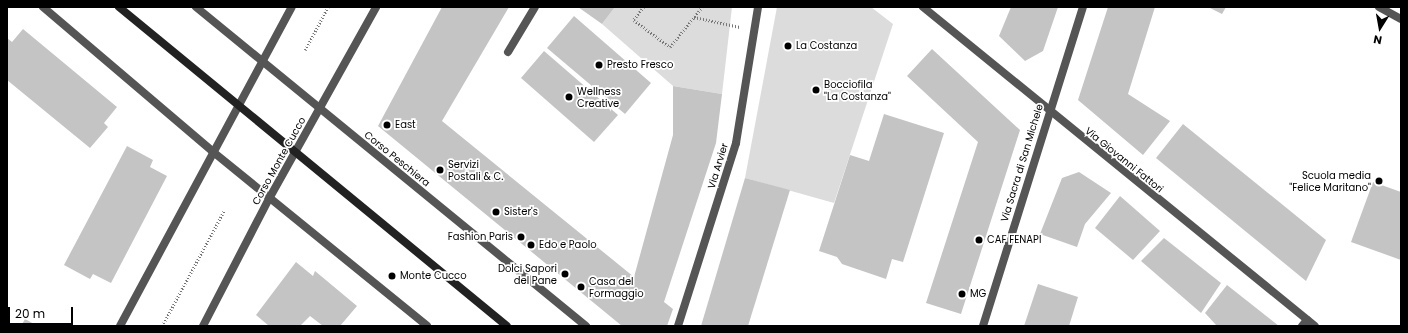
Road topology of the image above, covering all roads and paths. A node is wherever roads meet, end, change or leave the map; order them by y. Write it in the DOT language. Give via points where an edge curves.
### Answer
graph roads {
  1 [pos="43,7"];
  2 [pos="119,7"];
  3 [pos="196,7"];
  4 [pos="292,7"];
  5 [pos="328,7"];
  6 [pos="376,7"];
  7 [pos="534,7"];
  8 [pos="644,7"];
  9 [pos="702,7"];
  10 [pos="758,7"];
  11 [pos="922,7"];
  12 [pos="1083,7"];
  13 [pos="1380,7"];
  14 [pos="694,17"];
  15 [pos="1401,19"];
  16 [pos="754,30"];
  17 [pos="305,50"];
  18 [pos="508,52"];
  19 [pos="262,62"];
  20 [pos="238,105"];
  21 [pos="320,108"];
  22 [pos="1049,111"];
  23 [pos="212,151"];
  24 [pos="295,153"];
  25 [pos="270,197"];
  26 [pos="224,210"];
  27 [pos="1304,323"];
  28 [pos="120,326"];
  29 [pos="162,326"];
  30 [pos="203,326"];
  31 [pos="427,326"];
  32 [pos="507,326"];
  33 [pos="586,326"];
  34 [pos="678,326"];
  35 [pos="983,326"];
  36 [pos="1315,326"];
  1 -- 23 [label="street"];
  2 -- 20 [label="main road"];
  3 -- 19 [label="street, Corso Peschiera"];
  4 -- 19 [label="street"];
  5 -- 17 [label="path"];
  6 -- 21 [label="street, Corso Monte Cucco"];
  7 -- 18 [label="street"];
  8 -- 14 [label="path" via="634,20 670,47"];
  9 -- 14 [label="path"];
  10 -- 16 [label="street, Via Arvier"];
  11 -- 22 [label="street, Via Giovanni Fattori"];
  12 -- 22 [label="street, Via Sacra di San Michele"];
  13 -- 15 [label="street"];
  14 -- 16 [label="path"];
  16 -- 34 [label="street, Via Arvier" via="736,142"];
  19 -- 20 [label="street"];
  19 -- 21 [label="street, Corso Peschiera"];
  20 -- 23 [label="street"];
  20 -- 24 [label="main road"];
  21 -- 24 [label="street, Corso Monte Cucco"];
  21 -- 33 [label="street, Corso Peschiera"];
  22 -- 27 [label="street, Via Giovanni Fattori"];
  22 -- 35 [label="street, Via Sacra di San Michele"];
  23 -- 25 [label="street"];
  23 -- 28 [label="street"];
  24 -- 25 [label="street, Corso Monte Cucco"];
  24 -- 32 [label="main road"];
  25 -- 30 [label="street, Corso Monte Cucco"];
  25 -- 31 [label="street"];
  26 -- 29 [label="path"];
  27 -- 36 [label="street, Via Giovanni Fattori"];
}
